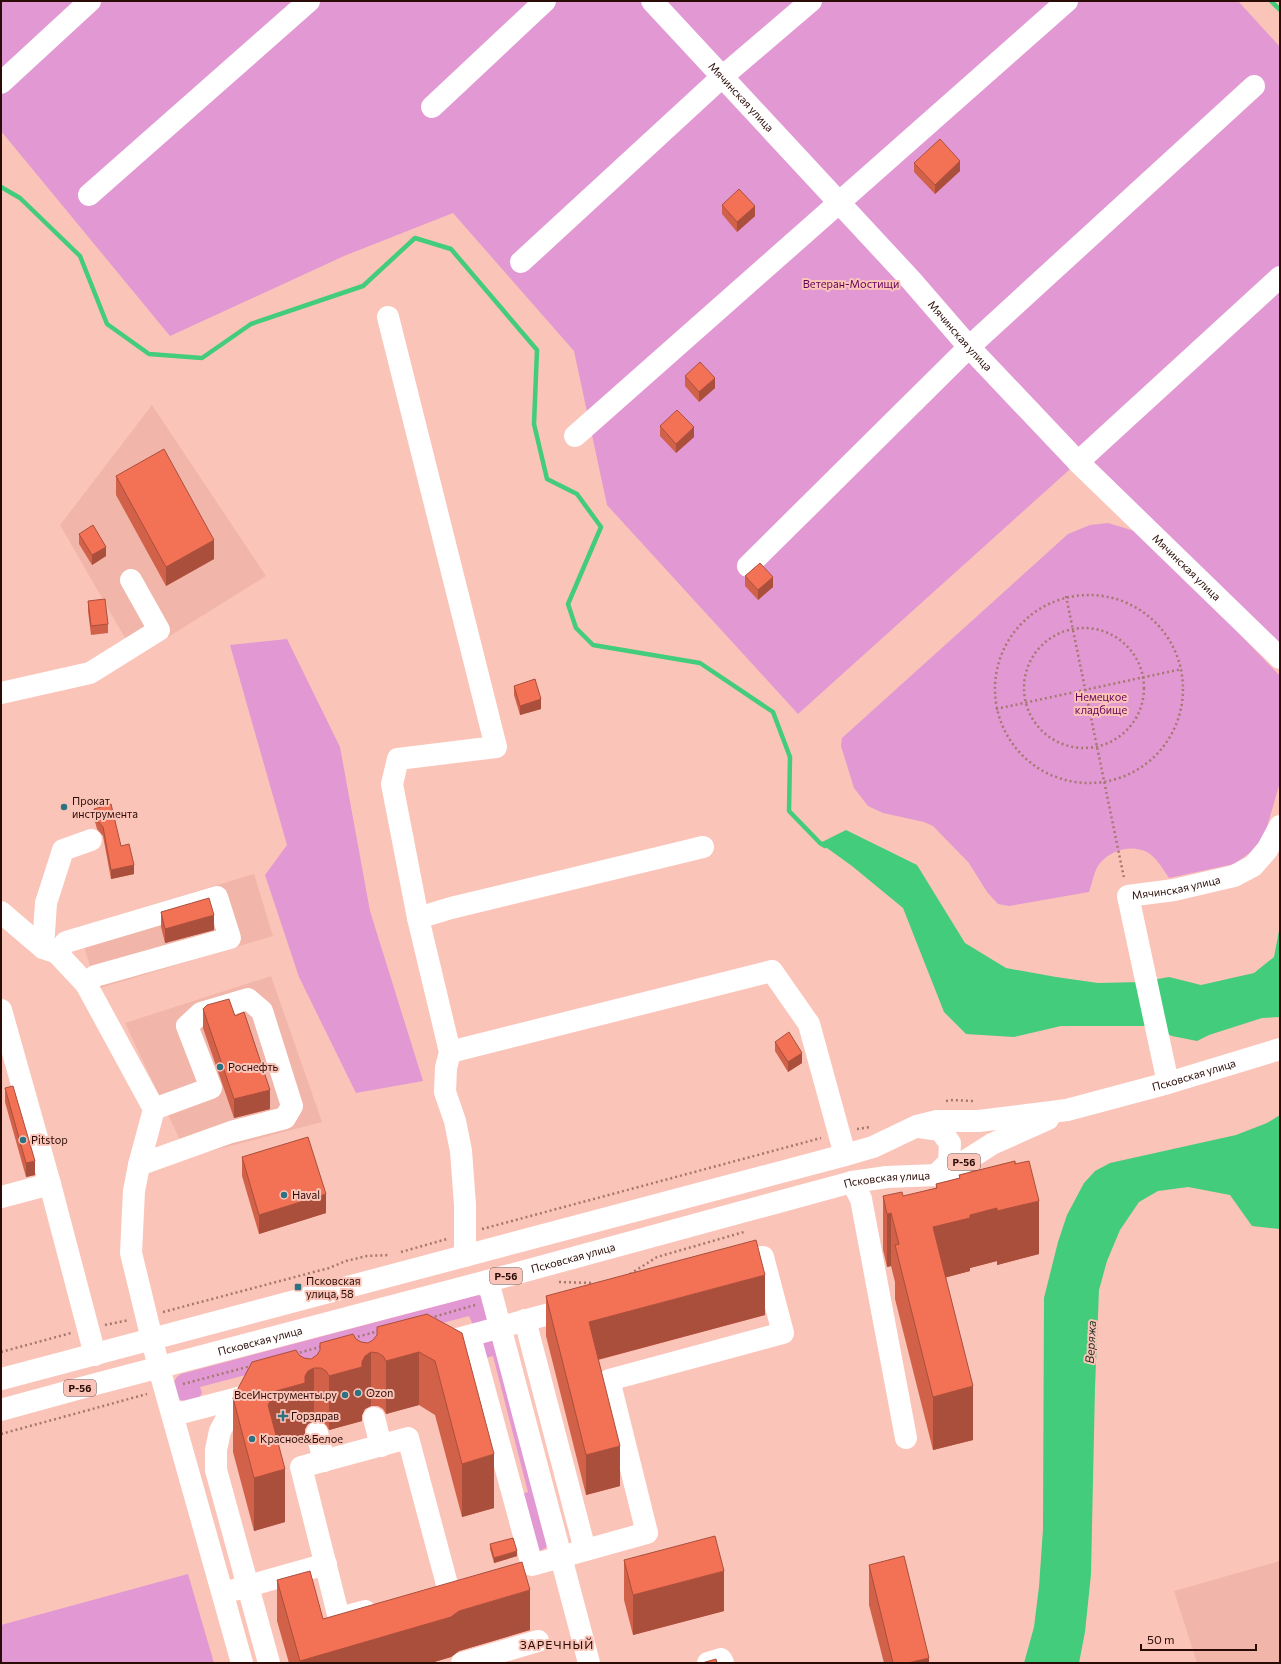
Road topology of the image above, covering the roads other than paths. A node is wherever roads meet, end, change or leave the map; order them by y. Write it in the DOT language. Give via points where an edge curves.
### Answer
graph roads {
  1 [pos="90,1"];
  2 [pos="309,1"];
  3 [pos="545,1"];
  4 [pos="652,1"];
  5 [pos="811,1"];
  6 [pos="1066,1"];
  7 [pos="722,78"];
  8 [pos="1,83"];
  9 [pos="1254,86"];
  10 [pos="432,107"];
  11 [pos="89,195"];
  12 [pos="838,202"];
  13 [pos="521,262"];
  14 [pos="1280,277"];
  15 [pos="388,317"];
  16 [pos="969,347"];
  17 [pos="575,436"];
  18 [pos="1078,462"];
  19 [pos="748,566"];
  20 [pos="131,580"];
  21 [pos="1280,658"];
  22 [pos="1,694"];
  23 [pos="1280,826"];
  24 [pos="91,840"];
  25 [pos="703,847"];
  26 [pos="1,912"];
  27 [pos="418,918"];
  28 [pos="50,950"];
  29 [pos="86,984"];
  30 [pos="1,1010"];
  31 [pos="450,1052"];
  32 [pos="1278,1058"];
  33 [pos="1168,1083"];
  34 [pos="154,1110"];
  35 [pos="1067,1110"];
  36 [pos="917,1126"];
  37 [pos="846,1155"];
  38 [pos="139,1165"];
  39 [pos="936,1175"];
  40 [pos="852,1182"];
  41 [pos="50,1184"];
  42 [pos="1,1197"];
  43 [pos="465,1256"];
  44 [pos="709,1271"];
  45 [pos="491,1291"];
  46 [pos="595,1292"];
  47 [pos="525,1320"];
  48 [pos="501,1327"];
  49 [pos="470,1336"];
  50 [pos="151,1340"];
  51 [pos="419,1349"];
  52 [pos="95,1355"];
  53 [pos="159,1368"];
  54 [pos="1,1379"];
  55 [pos="281,1386"];
  56 [pos="238,1398"];
  57 [pos="1,1410"];
  58 [pos="173,1415"];
  59 [pos="374,1418"];
  60 [pos="317,1433"];
  61 [pos="906,1438"];
  62 [pos="381,1446"];
  63 [pos="324,1461"];
  64 [pos="585,1550"];
  65 [pos="561,1557"];
  66 [pos="326,1564"];
  67 [pos="471,1582"];
  68 [pos="247,1586"];
  69 [pos="448,1588"];
  70 [pos="223,1593"];
  71 [pos="426,1594"];
  72 [pos="383,1606"];
  73 [pos="538,1641"];
  74 [pos="242,1663"];
  75 [pos="269,1663"];
  76 [pos="462,1663"];
  77 [pos="589,1663"];
  78 [pos="708,1663"];
  79 [pos="723,1663"];
  1 -- 8 [label="street"];
  2 -- 11 [label="street"];
  3 -- 10 [label="street"];
  4 -- 7 [label="street, Мячинская улица"];
  5 -- 7 [label="street"];
  6 -- 12 [label="street"];
  7 -- 12 [label="street, Мячинская улица"];
  7 -- 13 [label="street"];
  9 -- 16 [label="street"];
  12 -- 16 [label="street, Мячинская улица"];
  12 -- 17 [label="street"];
  14 -- 18 [label="street"];
  15 -- 27 [label="street" via="496,747 398,759 392,784"];
  16 -- 18 [label="street, Мячинская улица"];
  16 -- 19 [label="street"];
  18 -- 21 [label="street, Мячинская улица"];
  20 -- 22 [label="street" via="159,630 90,672"];
  23 -- 33 [label="street, Мячинская улица" via="1267,850 1253,866 1234,876 1174,890 1128,896"];
  24 -- 28 [label="street" via="63,850 46,903"];
  25 -- 27 [label="street"];
  26 -- 28 [label="street"];
  27 -- 31 [label="street"];
  28 -- 29 [label="street"];
  28 -- 29 [label="street" via="66,942 217,897 230,938 95,976"];
  29 -- 34 [label="street"];
  30 -- 41 [label="street"];
  31 -- 37 [label="street" via="772,971 809,1024"];
  31 -- 43 [label="street" via="445,1092 461,1151"];
  32 -- 33 [label="street, Псковская улица / Р-56"];
  33 -- 35 [label="street, Псковская улица / Р-56"];
  34 -- 38 [label="street"];
  34 -- 38 [label="street" via="211,1088 187,1026 201,1012 248,999 262,1011 292,1106 285,1118 231,1132"];
  35 -- 36 [label="street, Псковская улица" via="979,1121 937,1121"];
  35 -- 39 [label="street, Псковская улица / Р-56" via="992,1144 956,1167"];
  36 -- 37 [label="street, Псковская улица" via="873,1147"];
  36 -- 39 [label="street" via="940,1130 950,1143 949,1162"];
  37 -- 43 [label="street, Псковская улица"];
  38 -- 50 [label="street" via="134,1190 131,1253"];
  39 -- 40 [label="street, Псковская улица / Р-56" via="887,1177"];
  40 -- 45 [label="street, Псковская улица / Р-56"];
  40 -- 61 [label="street" via="861,1199"];
  41 -- 42 [label="street"];
  41 -- 52 [label="street"];
  43 -- 50 [label="street, Псковская улица"];
  44 -- 64 [label="street" via="763,1257 783,1333 609,1380 648,1533"];
  45 -- 48 [label="street"];
  45 -- 53 [label="street, Псковская улица / Р-56"];
  46 -- 47 [label="street"];
  47 -- 48 [label="street"];
  47 -- 64 [label="street"];
  48 -- 49 [label="street"];
  48 -- 65 [label="street"];
  49 -- 51 [label="street"];
  49 -- 65 [label="street" via="524,1567"];
  50 -- 52 [label="street, Псковская улица"];
  50 -- 53 [label="street"];
  52 -- 54 [label="street, Псковская улица"];
  53 -- 57 [label="street, Псковская улица / Р-56"];
  53 -- 58 [label="street"];
  55 -- 56 [label="street"];
  56 -- 58 [label="street"];
  56 -- 68 [label="street" via="220,1431 216,1450 216,1470"];
  58 -- 70 [label="street"];
  59 -- 62 [label="street"];
  60 -- 63 [label="street"];
  62 -- 63 [label="street"];
  62 -- 69 [label="street" via="408,1438"];
  63 -- 66 [label="street" via="301,1467"];
  64 -- 65 [label="street"];
  65 -- 77 [label="street"];
  66 -- 68 [label="street"];
  66 -- 72 [label="street" via="339,1618"];
  67 -- 69 [label="street"];
  68 -- 70 [label="street"];
  68 -- 75 [label="street"];
  69 -- 71 [label="street"];
  70 -- 74 [label="street"];
  73 -- 76 [label="street"];
  78 -- 79 [label="street" via="722,1659"];
}
